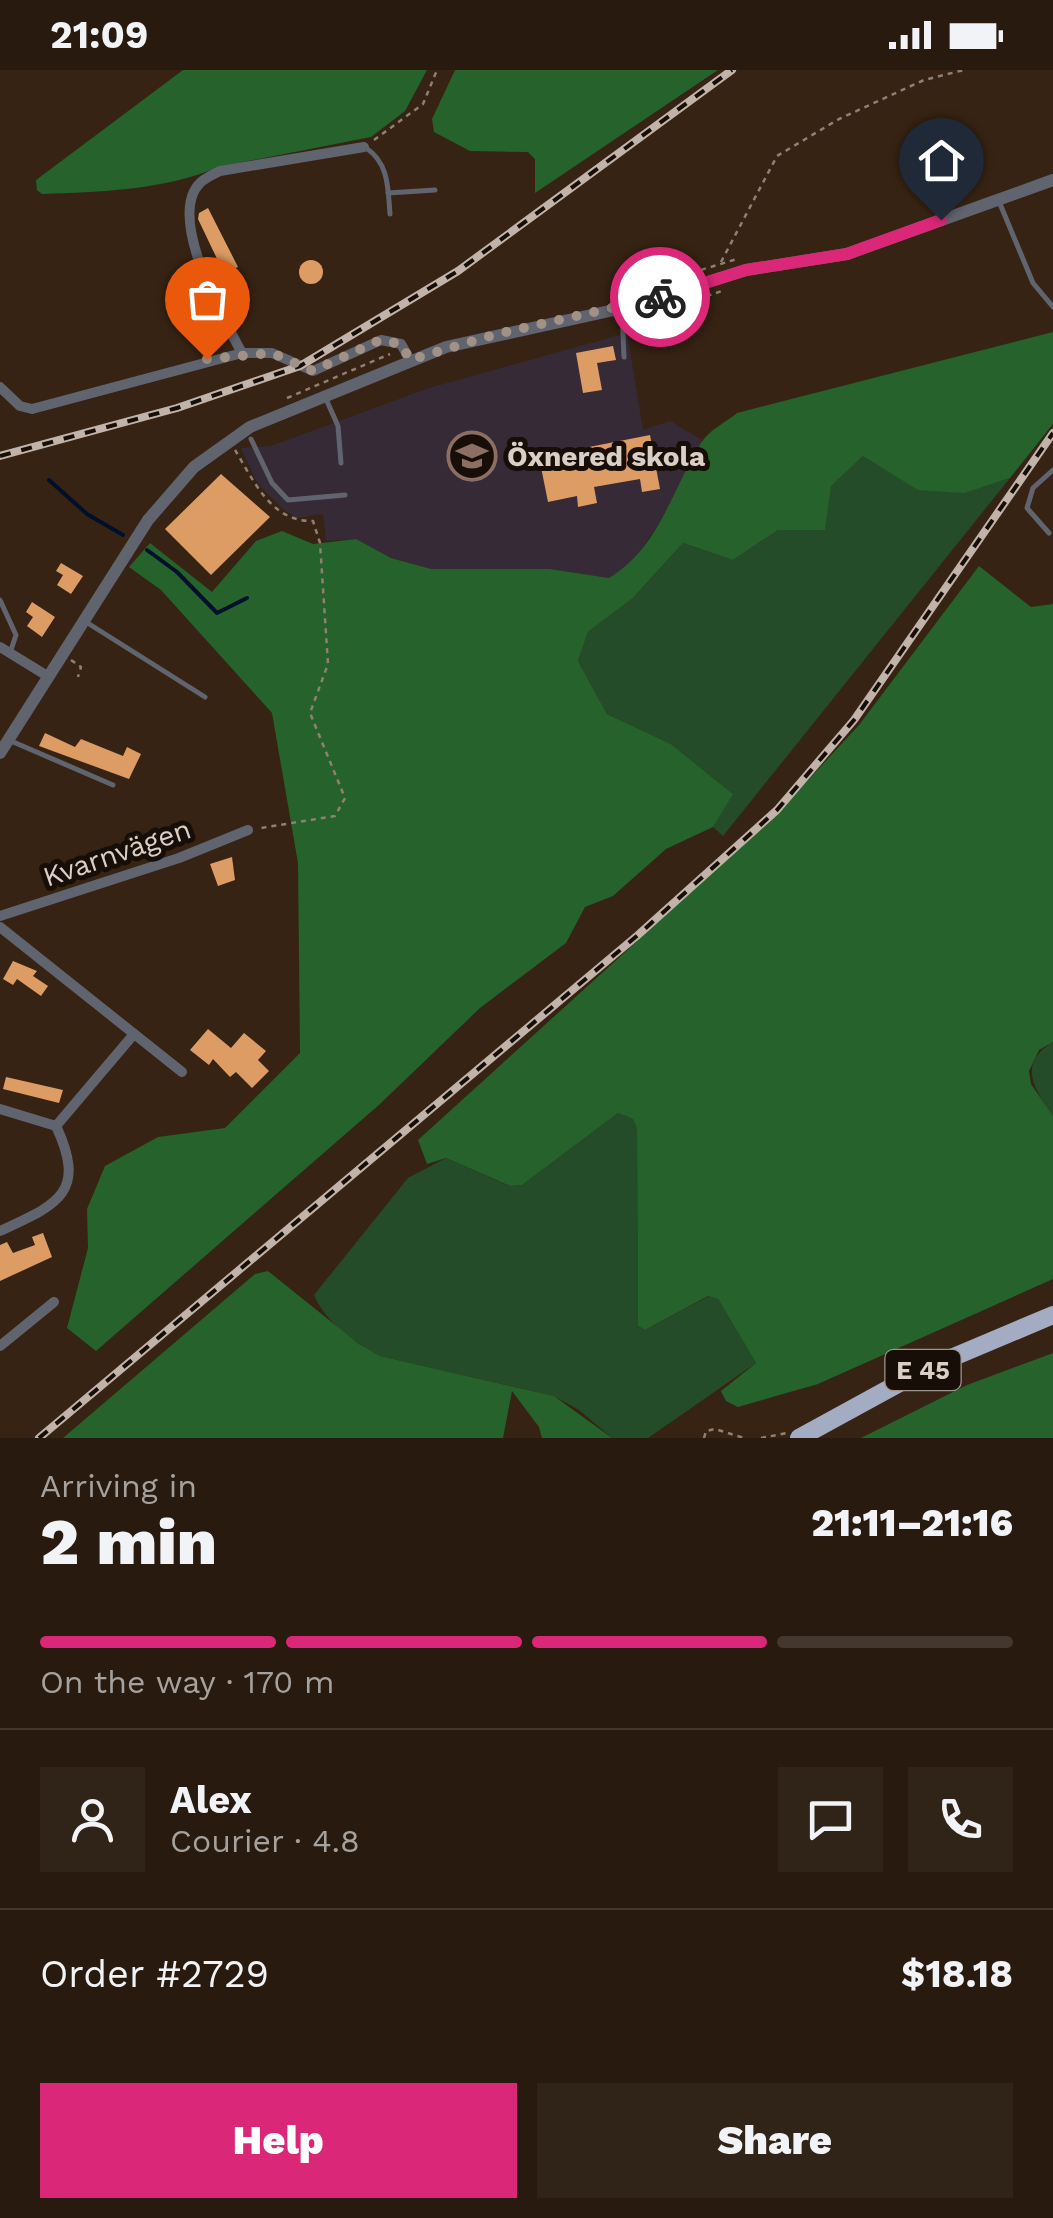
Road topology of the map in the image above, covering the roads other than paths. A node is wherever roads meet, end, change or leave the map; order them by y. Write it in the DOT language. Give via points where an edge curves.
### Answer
graph roads {
  1 [pos="364,147"];
  2 [pos="1053,180"];
  3 [pos="436,190"];
  4 [pos="388,193"];
  5 [pos="998,199"];
  6 [pos="390,214"];
  7 [pos="1053,307"];
  8 [pos="622,308"];
  9 [pos="242,353"];
  10 [pos="407,354"];
  11 [pos="624,358"];
  12 [pos="0,387"];
  13 [pos="324,395"];
  14 [pos="251,438"];
  15 [pos="341,463"];
  16 [pos="1053,470"];
  17 [pos="345,495"];
  18 [pos="1049,533"];
  19 [pos="0,600"];
  20 [pos="84,620"];
  21 [pos="5,650"];
  22 [pos="49,677"];
  23 [pos="206,698"];
  24 [pos="8,739"];
  25 [pos="0,752"];
  26 [pos="113,785"];
  27 [pos="248,830"];
  28 [pos="0,916"];
  29 [pos="0,926"];
  30 [pos="134,1034"];
  31 [pos="182,1072"];
  32 [pos="0,1109"];
  33 [pos="56,1126"];
  34 [pos="0,1230"];
  35 [pos="54,1302"];
  36 [pos="1053,1315"];
  37 [pos="1053,1327"];
  38 [pos="0,1346"];
  39 [pos="808,1437"];
  1 -- 4 [label="lane" via="381,162"];
  1 -- 9 [label="street" via="220,171 200,182 190,213 205,286"];
  2 -- 5 [label="street"];
  3 -- 4 [label="lane"];
  4 -- 6 [label="lane"];
  5 -- 7 [label="lane" via="1034,283"];
  5 -- 8 [label="street" via="847,254 746,270"];
  8 -- 10 [label="street"];
  8 -- 11 [label="lane"];
  9 -- 10 [label="street" via="272,353 308,371 380,340"];
  9 -- 12 [label="street" via="42,407 20,406"];
  10 -- 13 [label="street"];
  13 -- 15 [label="lane" via="338,426"];
  13 -- 20 [label="street" via="250,427 194,467 148,520"];
  14 -- 17 [label="lane" via="272,483 288,500"];
  16 -- 18 [label="lane" via="1033,488 1026,508"];
  19 -- 21 [label="lane" via="16,635"];
  20 -- 22 [label="street"];
  20 -- 23 [label="lane"];
  21 -- 22 [label="street"];
  22 -- 24 [label="street"];
  24 -- 25 [label="street"];
  24 -- 26 [label="lane"];
  27 -- 28 [label="street, Kvarnvägen"];
  29 -- 30 [label="street"];
  30 -- 31 [label="street"];
  30 -- 33 [label="street"];
  32 -- 33 [label="street"];
  33 -- 34 [label="street" via="69,1168 65,1194"];
  35 -- 38 [label="street"];
  36 -- 39 [label="highway, E 45" via="925,1369"];
  37 -- 39 [label="highway, E 45"];
}
